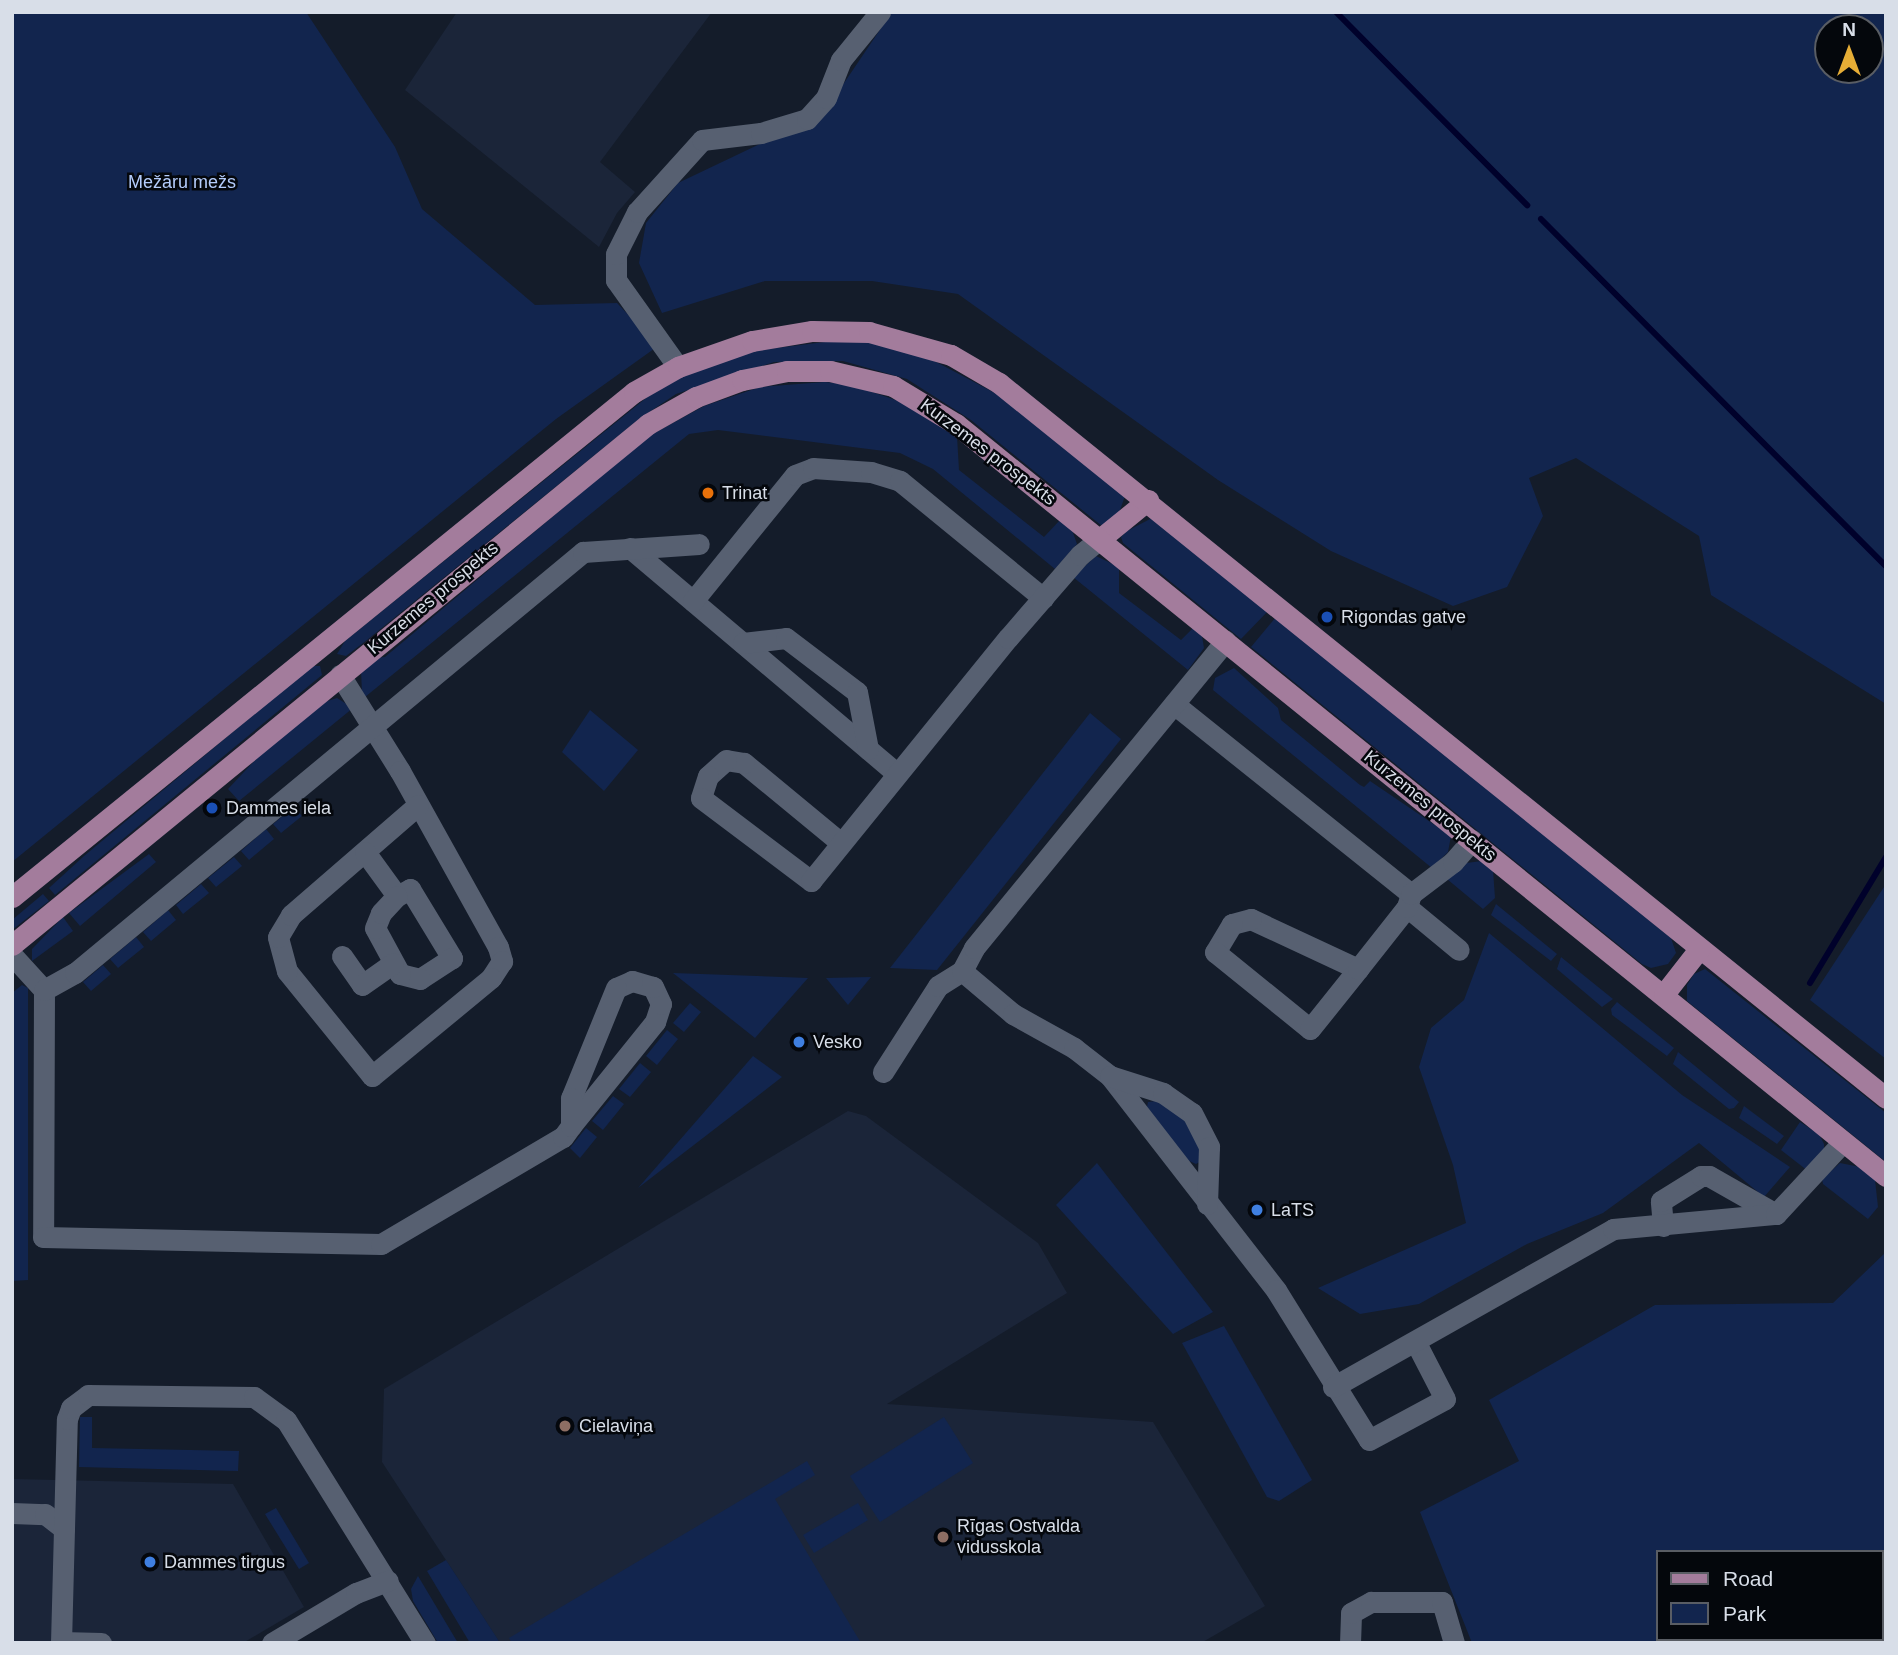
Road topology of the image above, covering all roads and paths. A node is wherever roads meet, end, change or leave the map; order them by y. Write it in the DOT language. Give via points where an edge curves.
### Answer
graph roads {
  1 [pos="880,12"];
  2 [pos="678,367"];
  3 [pos="1148,500"];
  4 [pos="1100,539"];
  5 [pos="699,544"];
  6 [pos="630,548"];
  7 [pos="1043,598"];
  8 [pos="693,601"];
  9 [pos="1225,641"];
  10 [pos="743,643"];
  11 [pos="319,648"];
  12 [pos="340,676"];
  13 [pos="1174,704"];
  14 [pos="372,724"];
  15 [pos="868,749"];
  16 [pos="896,773"];
  17 [pos="418,805"];
  18 [pos="1472,840"];
  19 [pos="841,844"];
  20 [pos="365,852"];
  21 [pos="397,896"];
  22 [pos="12,897"];
  23 [pos="1409,901"];
  24 [pos="12,945"];
  25 [pos="1700,948"];
  26 [pos="1459,950"];
  27 [pos="12,955"];
  28 [pos="342,956"];
  29 [pos="393,963"];
  30 [pos="1358,969"];
  31 [pos="962,971"];
  32 [pos="44,990"];
  33 [pos="1664,994"];
  34 [pos="883,1072"];
  35 [pos="1110,1076"];
  36 [pos="1886,1098"];
  37 [pos="571,1126"];
  38 [pos="1843,1142"];
  39 [pos="1886,1176"];
  40 [pos="1207,1204"];
  41 [pos="1776,1214"];
  42 [pos="1663,1226"];
  43 [pos="1415,1341"];
  44 [pos="1332,1387"];
  45 [pos="12,1513"];
  46 [pos="64,1529"];
  47 [pos="388,1581"];
  48 [pos="61,1642"];
  49 [pos="101,1643"];
  50 [pos="272,1643"];
  51 [pos="425,1643"];
  52 [pos="1350,1643"];
  53 [pos="1454,1643"];
  1 -- 2 [label="street" via="841,60 826,98 807,119 761,133 702,140 637,212 616,254 616,280"];
  2 -- 3 [label="main road, Kurzemes prospekts" via="752,341 812,331 869,332 910,341 951,355 999,383"];
  2 -- 11 [label="main road, Kurzemes prospekts" via="593,422"];
  3 -- 4 [label="main road"];
  3 -- 25 [label="main road, Kurzemes prospekts"];
  4 -- 7 [label="street"];
  4 -- 9 [label="main road, Kurzemes prospekts"];
  4 -- 12 [label="main road, Kurzemes prospekts" via="956,424 915,397 850,374 808,370 765,375 695,397 632,435"];
  5 -- 6 [label="street"];
  6 -- 8 [label="street"];
  6 -- 14 [label="street" via="583,551"];
  7 -- 8 [label="street" via="900,481 871,472 813,468 795,475"];
  7 -- 16 [label="street"];
  8 -- 10 [label="street"];
  9 -- 13 [label="street"];
  9 -- 18 [label="main road, Kurzemes prospekts"];
  10 -- 15 [label="street"];
  10 -- 15 [label="street" via="786,638 858,692"];
  11 -- 12 [label="main road"];
  11 -- 22 [label="main road, Kurzemes prospekts"];
  12 -- 14 [label="street"];
  12 -- 24 [label="main road, Kurzemes prospekts"];
  13 -- 23 [label="street"];
  13 -- 31 [label="street" via="974,948"];
  14 -- 17 [label="street"];
  14 -- 32 [label="street" via="75,972"];
  15 -- 16 [label="street"];
  16 -- 19 [label="street"];
  17 -- 20 [label="street"];
  17 -- 20 [label="street" via="502,961 491,978 372,1076 287,971 277,945 291,915"];
  18 -- 23 [label="street"];
  18 -- 33 [label="main road, Kurzemes prospekts"];
  19 -- 19 [label="street" via="811,881 701,798 708,776 719,762 737,760"];
  20 -- 21 [label="street"];
  21 -- 29 [label="street" via="381,913 375,928"];
  21 -- 29 [label="street" via="410,889 452,958 420,979 400,974"];
  23 -- 26 [label="street"];
  23 -- 30 [label="street"];
  25 -- 33 [label="main road"];
  25 -- 36 [label="main road, Kurzemes prospekts"];
  27 -- 32 [label="street"];
  28 -- 29 [label="street" via="362,985"];
  30 -- 30 [label="street" via="1310,1029 1215,951 1231,924 1251,919"];
  31 -- 34 [label="street" via="938,986"];
  31 -- 35 [label="street" via="1013,1014 1074,1048"];
  32 -- 37 [label="street" via="43,1237 381,1244 553,1145"];
  33 -- 38 [label="main road, Kurzemes prospekts"];
  35 -- 40 [label="street"];
  35 -- 40 [label="street" via="1163,1093 1192,1113 1209,1147"];
  37 -- 37 [label="street" via="660,1013 659,994 653,987 632,981 616,988 570,1098"];
  38 -- 39 [label="main road, Kurzemes prospekts"];
  38 -- 41 [label="street"];
  40 -- 44 [label="street" via="1276,1290"];
  41 -- 42 [label="street"];
  41 -- 42 [label="street" via="1709,1176 1701,1176 1661,1201"];
  42 -- 43 [label="street" via="1613,1229"];
  43 -- 44 [label="street"];
  43 -- 44 [label="street" via="1445,1399 1369,1440"];
  45 -- 46 [label="street" via="45,1514"];
  46 -- 47 [label="street" via="67,1419 88,1395 254,1397 286,1420"];
  46 -- 48 [label="street"];
  47 -- 50 [label="street" via="356,1593"];
  47 -- 51 [label="street"];
  48 -- 49 [label="street"];
  52 -- 53 [label="street" via="1351,1613 1364,1603 1442,1602"];
}
